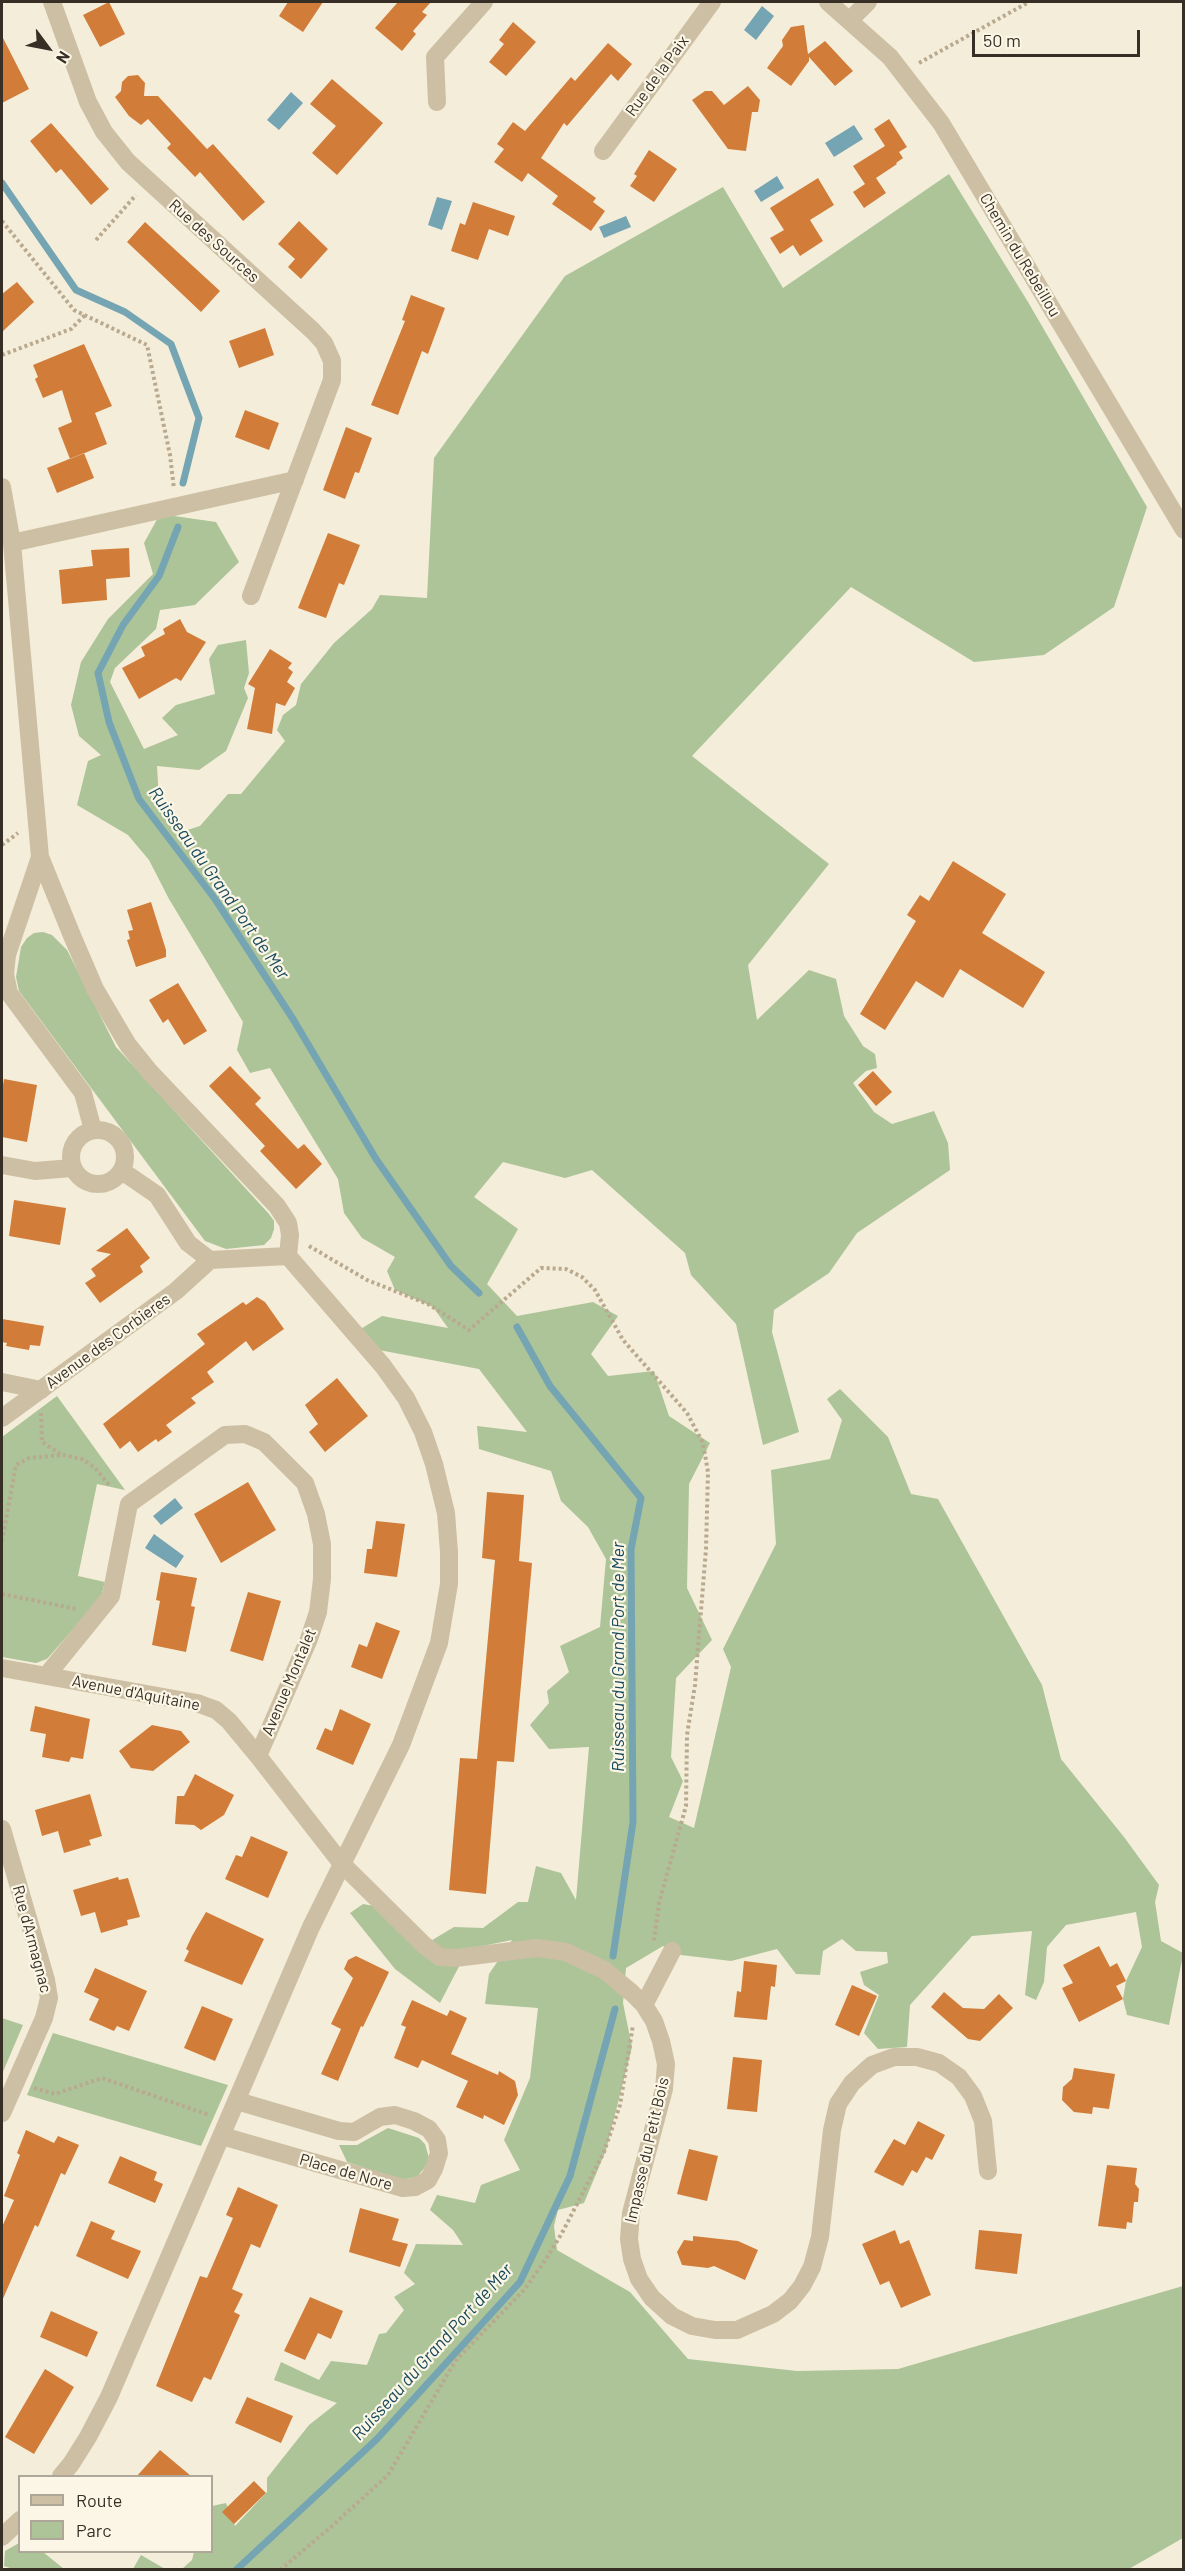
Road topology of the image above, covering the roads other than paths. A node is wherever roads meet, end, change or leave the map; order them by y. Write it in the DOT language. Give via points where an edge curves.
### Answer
graph roads {
  1 [pos="52,2"];
  2 [pos="484,2"];
  3 [pos="712,2"];
  4 [pos="828,2"];
  5 [pos="868,2"];
  6 [pos="850,20"];
  7 [pos="437,102"];
  8 [pos="603,151"];
  9 [pos="295,480"];
  10 [pos="2,487"];
  11 [pos="4,511"];
  12 [pos="1184,530"];
  13 [pos="12,543"];
  14 [pos="251,596"];
  15 [pos="40,856"];
  16 [pos="93,1130"];
  17 [pos="2,1165"];
  18 [pos="72,1168"];
  19 [pos="122,1172"];
  20 [pos="288,1256"];
  21 [pos="210,1260"];
  22 [pos="2,1382"];
  23 [pos="41,1390"];
  24 [pos="2,1418"];
  25 [pos="2,1668"];
  26 [pos="47,1675"];
  27 [pos="258,1756"];
  28 [pos="2,1829"];
  29 [pos="342,1864"];
  30 [pos="672,1951"];
  31 [pos="638,1999"];
  32 [pos="237,2101"];
  33 [pos="2,2113"];
  34 [pos="225,2129"];
  35 [pos="988,2171"];
  36 [pos="62,2475"];
  37 [pos="18,2522"];
  38 [pos="2,2537"];
  1 -- 9 [label="street, Rue des Sources" via="88,102 104,132 128,162 324,343 332,361 332,380"];
  2 -- 7 [label="street" via="435,57"];
  3 -- 8 [label="street, Rue de la Paix"];
  4 -- 6 [label="street, Chemin du Rebeillou"];
  5 -- 6 [label="street"];
  6 -- 12 [label="street, Chemin du Rebeillou" via="902,72 941,123"];
  9 -- 13 [label="street"];
  9 -- 14 [label="street, Rue des Sources"];
  10 -- 11 [label="street"];
  11 -- 13 [label="street"];
  13 -- 15 [label="street"];
  15 -- 16 [label="street" via="7,955 5,974 9,993 83,1093"];
  15 -- 20 [label="street" via="113,1022 149,1071 277,1206 288,1223"];
  16 -- 18 [label="street" via="76,1140 71,1148"];
  16 -- 19 [label="street" via="111,1134 124,1147 126,1160"];
  17 -- 18 [label="street" via="35,1171"];
  18 -- 19 [label="street" via="82,1180 96,1185 111,1182"];
  19 -- 21 [label="street" via="157,1195 188,1243"];
  20 -- 21 [label="street"];
  20 -- 29 [label="street" via="406,1398 423,1432 446,1512 449,1584 439,1642 401,1745"];
  21 -- 23 [label="street, Avenue des Corbieres" via="176,1292"];
  22 -- 23 [label="street"];
  23 -- 24 [label="street, Avenue des Corbieres"];
  25 -- 26 [label="street, Avenue d'Aquitaine"];
  26 -- 27 [label="street, Avenue d'Aquitaine" via="197,1703 216,1710"];
  26 -- 27 [label="street, Avenue Montalet" via="111,1596 129,1504 225,1435 245,1434 264,1442 305,1483 322,1544 318,1612"];
  27 -- 29 [label="street, Avenue d'Aquitaine"];
  28 -- 33 [label="street, Rue d'Armagnac" via="49,1998"];
  29 -- 31 [label="street, Impasse du Petit Bois" via="440,1957 537,1948 566,1952 604,1970"];
  29 -- 32 [label="street"];
  30 -- 31 [label="street"];
  31 -- 35 [label="street, Impasse du Petit Bois" via="661,2041 666,2064 664,2089 631,2213 632,2259 652,2298 672,2316 692,2326 737,2330 773,2314 802,2286 820,2237 838,2104 852,2083 872,2065 894,2057 917,2057 939,2063 959,2077 973,2096 983,2121"];
  32 -- 34 [label="street"];
  32 -- 34 [label="street, Place de Nore" via="339,2131 354,2132 380,2117 395,2115 429,2129 437,2140 439,2153 428,2180 403,2188"];
  34 -- 36 [label="street" via="109,2397"];
  37 -- 38 [label="street"];
}
